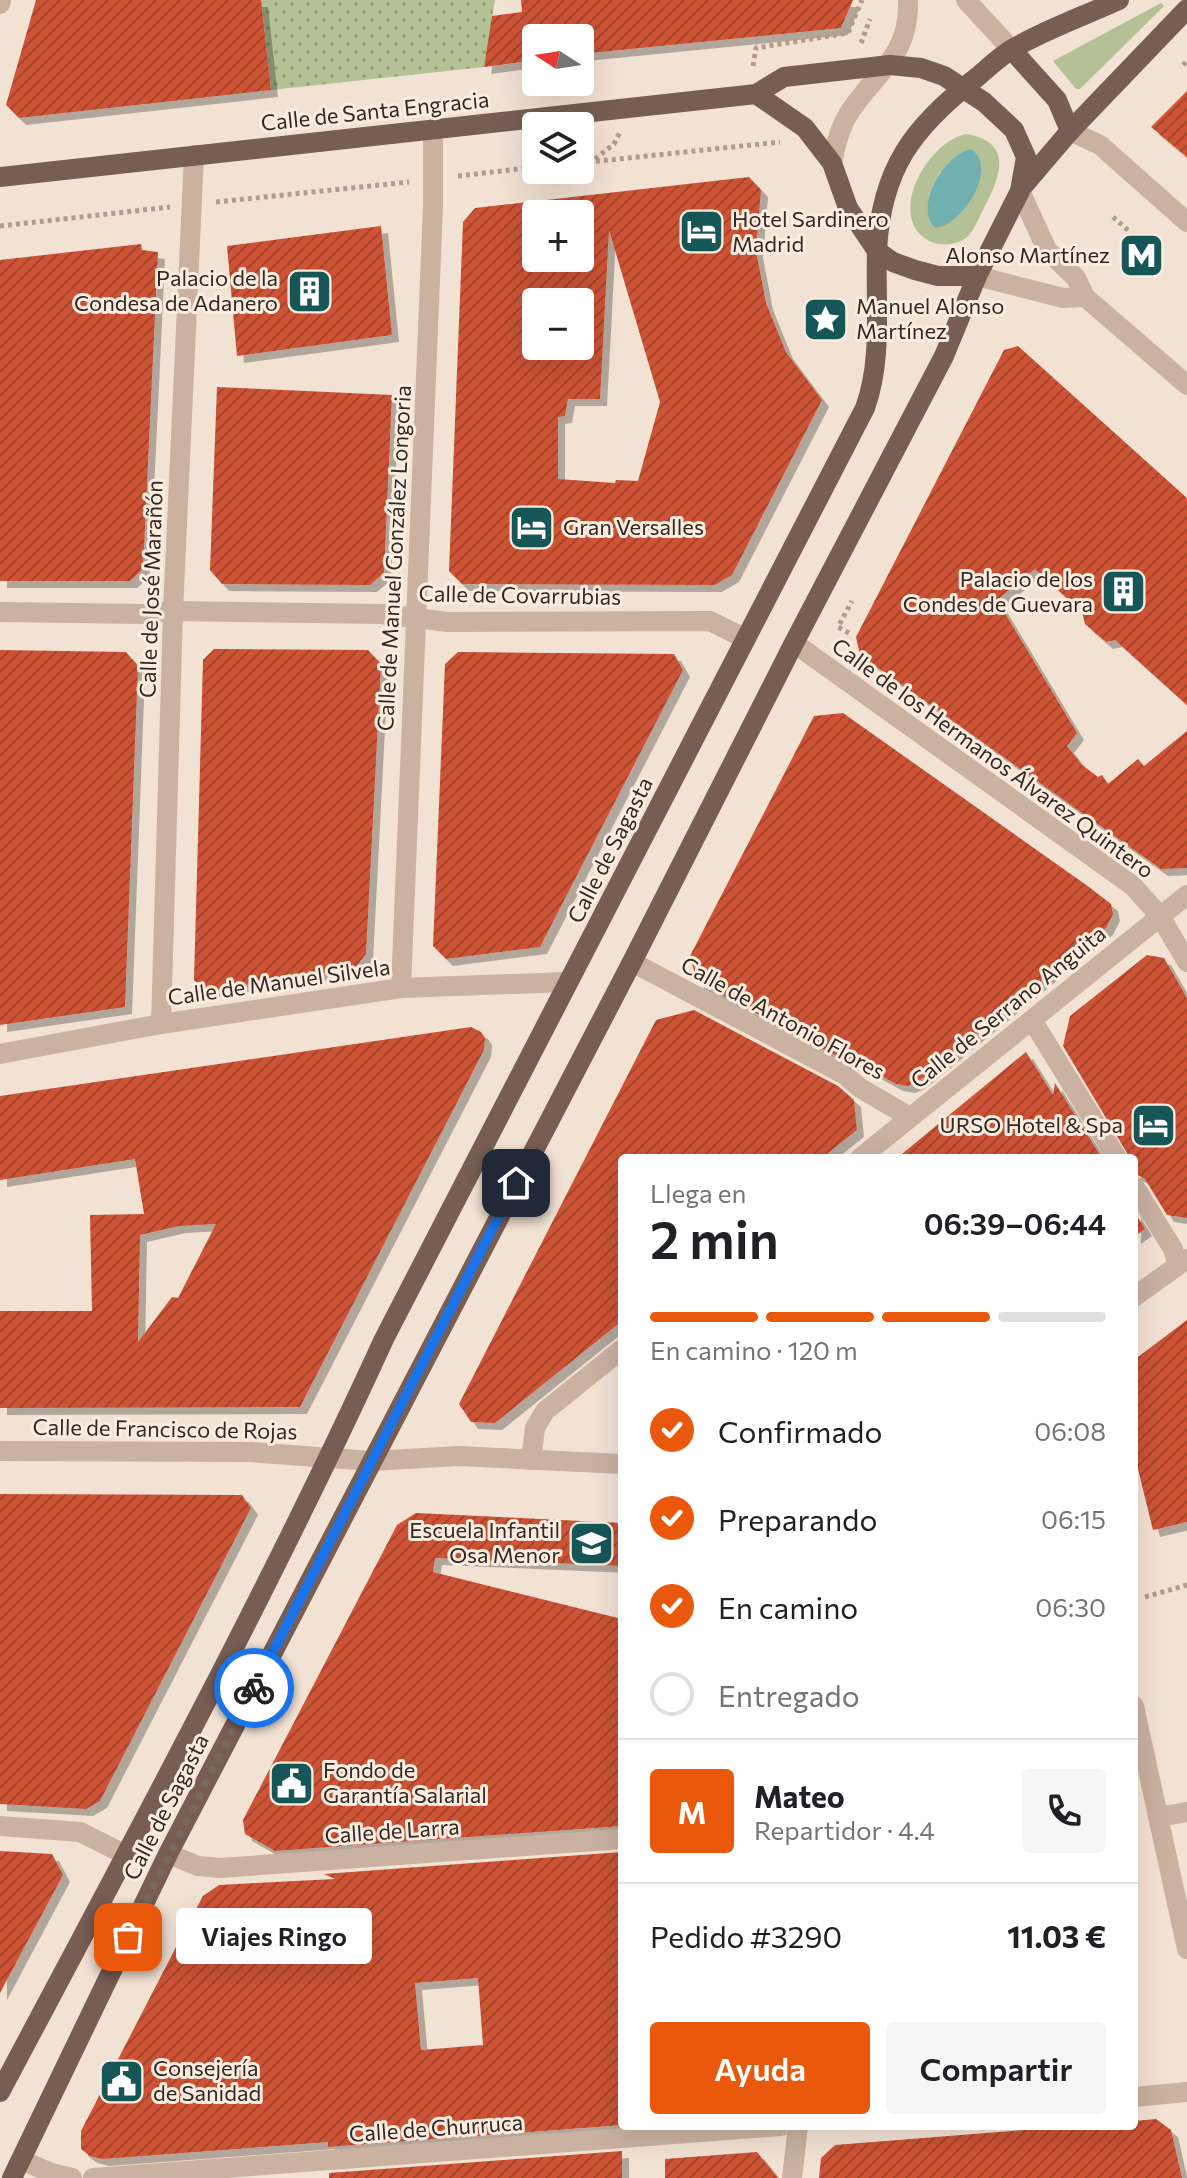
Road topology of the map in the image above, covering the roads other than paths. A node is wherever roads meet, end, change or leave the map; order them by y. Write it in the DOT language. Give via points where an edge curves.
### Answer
graph roads {
  1 [pos="908,0"];
  2 [pos="966,0"];
  3 [pos="1119,0"];
  4 [pos="1187,9"];
  5 [pos="1012,50"];
  6 [pos="890,65"];
  7 [pos="964,87"];
  8 [pos="756,94"];
  9 [pos="433,129"];
  10 [pos="1070,131"];
  11 [pos="194,155"];
  12 [pos="832,163"];
  13 [pos="0,177"];
  14 [pos="1020,191"];
  15 [pos="1187,222"];
  16 [pos="877,251"];
  17 [pos="977,276"];
  18 [pos="1085,297"];
  19 [pos="1187,385"];
  20 [pos="173,611"];
  21 [pos="0,612"];
  22 [pos="415,618"];
  23 [pos="746,639"];
  24 [pos="794,643"];
  25 [pos="1187,895"];
  26 [pos="1160,916"];
  27 [pos="632,962"];
  28 [pos="1187,962"];
  29 [pos="568,982"];
  30 [pos="401,988"];
  31 [pos="1032,1020"];
  32 [pos="161,1024"];
  33 [pos="0,1054"];
  34 [pos="910,1117"];
  35 [pos="865,1154"];
  36 [pos="1115,1154"];
  37 [pos="1138,1192"];
  38 [pos="1183,1262"];
  39 [pos="1138,1294"];
  40 [pos="618,1352"];
  41 [pos="0,1451"];
  42 [pos="330,1457"];
  43 [pos="531,1460"];
  44 [pos="372,1461"];
  45 [pos="618,1464"];
  46 [pos="1138,1742"];
  47 [pos="1144,1796"];
  48 [pos="1187,1812"];
  49 [pos="1158,1817"];
  50 [pos="0,1826"];
  51 [pos="618,1839"];
  52 [pos="168,1854"];
  53 [pos="126,1855"];
  54 [pos="1187,1949"];
  55 [pos="0,2092"];
  56 [pos="1187,2092"];
  57 [pos="1138,2097"];
  58 [pos="728,2130"];
  59 [pos="798,2130"];
  60 [pos="16,2169"];
  61 [pos="72,2178"];
  62 [pos="93,2178"];
  63 [pos="792,2178"];
  1 -- 6 [label="street" via="903,37"];
  2 -- 5 [label="street"];
  3 -- 5 [label="main road"];
  4 -- 10 [label="main road"];
  5 -- 7 [label="main road"];
  5 -- 10 [label="main road" via="1057,100"];
  6 -- 7 [label="main road, Calle de Santa Engracia" via="921,68"];
  6 -- 8 [label="main road, Calle de Santa Engracia" via="784,77"];
  6 -- 12 [label="street" via="852,108 839,130"];
  7 -- 14 [label="main road" via="994,110 1021,143 1026,157"];
  7 -- 16 [label="main road" via="907,146 885,194"];
  8 -- 9 [label="main road, Calle de Santa Engracia"];
  8 -- 12 [label="main road" via="805,128"];
  9 -- 11 [label="main road, Calle de Santa Engracia"];
  9 -- 22 [label="street, Calle de Manuel González Longoria"];
  10 -- 14 [label="main road"];
  10 -- 15 [label="street" via="1100,145"];
  11 -- 13 [label="main road, Calle de Santa Engracia"];
  11 -- 20 [label="street, Calle de José Marañón"];
  12 -- 16 [label="main road" via="848,208"];
  14 -- 17 [label="main road"];
  14 -- 18 [label="street" via="1047,250 1076,278"];
  16 -- 17 [label="main road" via="893,262 938,276"];
  16 -- 23 [label="main road, Calle de Sagasta" via="871,392"];
  17 -- 18 [label="street" via="1063,298"];
  17 -- 24 [label="main road, Calle de Sagasta" via="944,356"];
  18 -- 19 [label="street"];
  20 -- 21 [label="street, Calle de Covarrubias"];
  20 -- 22 [label="street, Calle de Covarrubias"];
  20 -- 32 [label="street, Calle de José Marañón"];
  22 -- 23 [label="street, Calle de Covarrubias" via="710,621"];
  22 -- 30 [label="street, Calle de Manuel González Longoria"];
  23 -- 29 [label="main road, Calle de Sagasta"];
  24 -- 26 [label="street, Calle de los Hermanos Álvarez Quintero" via="1133,886"];
  24 -- 27 [label="main road, Calle de Sagasta"];
  25 -- 26 [label="street, Calle de Serrano Anguita"];
  26 -- 28 [label="street, Calle de los Hermanos Álvarez Quintero"];
  26 -- 31 [label="street, Calle de Serrano Anguita"];
  27 -- 34 [label="street, Calle de Antonio Flores" via="845,1075"];
  27 -- 44 [label="main road, Calle de Sagasta"];
  29 -- 30 [label="street, Calle de Manuel Silvela"];
  29 -- 42 [label="main road, Calle de Sagasta" via="384,1339"];
  30 -- 32 [label="street, Calle de Manuel Silvela"];
  31 -- 34 [label="street, Calle de Serrano Anguita"];
  31 -- 36 [label="street"];
  32 -- 33 [label="street, Calle de Manuel Silvela"];
  34 -- 35 [label="street, Calle de Serrano Anguita"];
  37 -- 38 [label="street"];
  38 -- 39 [label="street"];
  40 -- 43 [label="street" via="545,1411 535,1428"];
  41 -- 42 [label="street, Calle de Francisco de Rojas"];
  42 -- 44 [label="street"];
  42 -- 53 [label="main road, Calle de Sagasta"];
  43 -- 44 [label="street" via="441,1456"];
  43 -- 45 [label="street"];
  44 -- 52 [label="main road, Calle de Sagasta"];
  46 -- 47 [label="street"];
  47 -- 49 [label="street"];
  48 -- 49 [label="street"];
  49 -- 54 [label="street"];
  50 -- 53 [label="street" via="80,1832"];
  51 -- 52 [label="street, Calle de Larra" via="220,1868"];
  52 -- 60 [label="main road, Calle de Sagasta"];
  53 -- 55 [label="main road, Calle de Sagasta"];
  56 -- 57 [label="street"];
  58 -- 62 [label="street, Calle de Churruca"];
  59 -- 63 [label="street"];
  60 -- 61 [label="street"];
}
